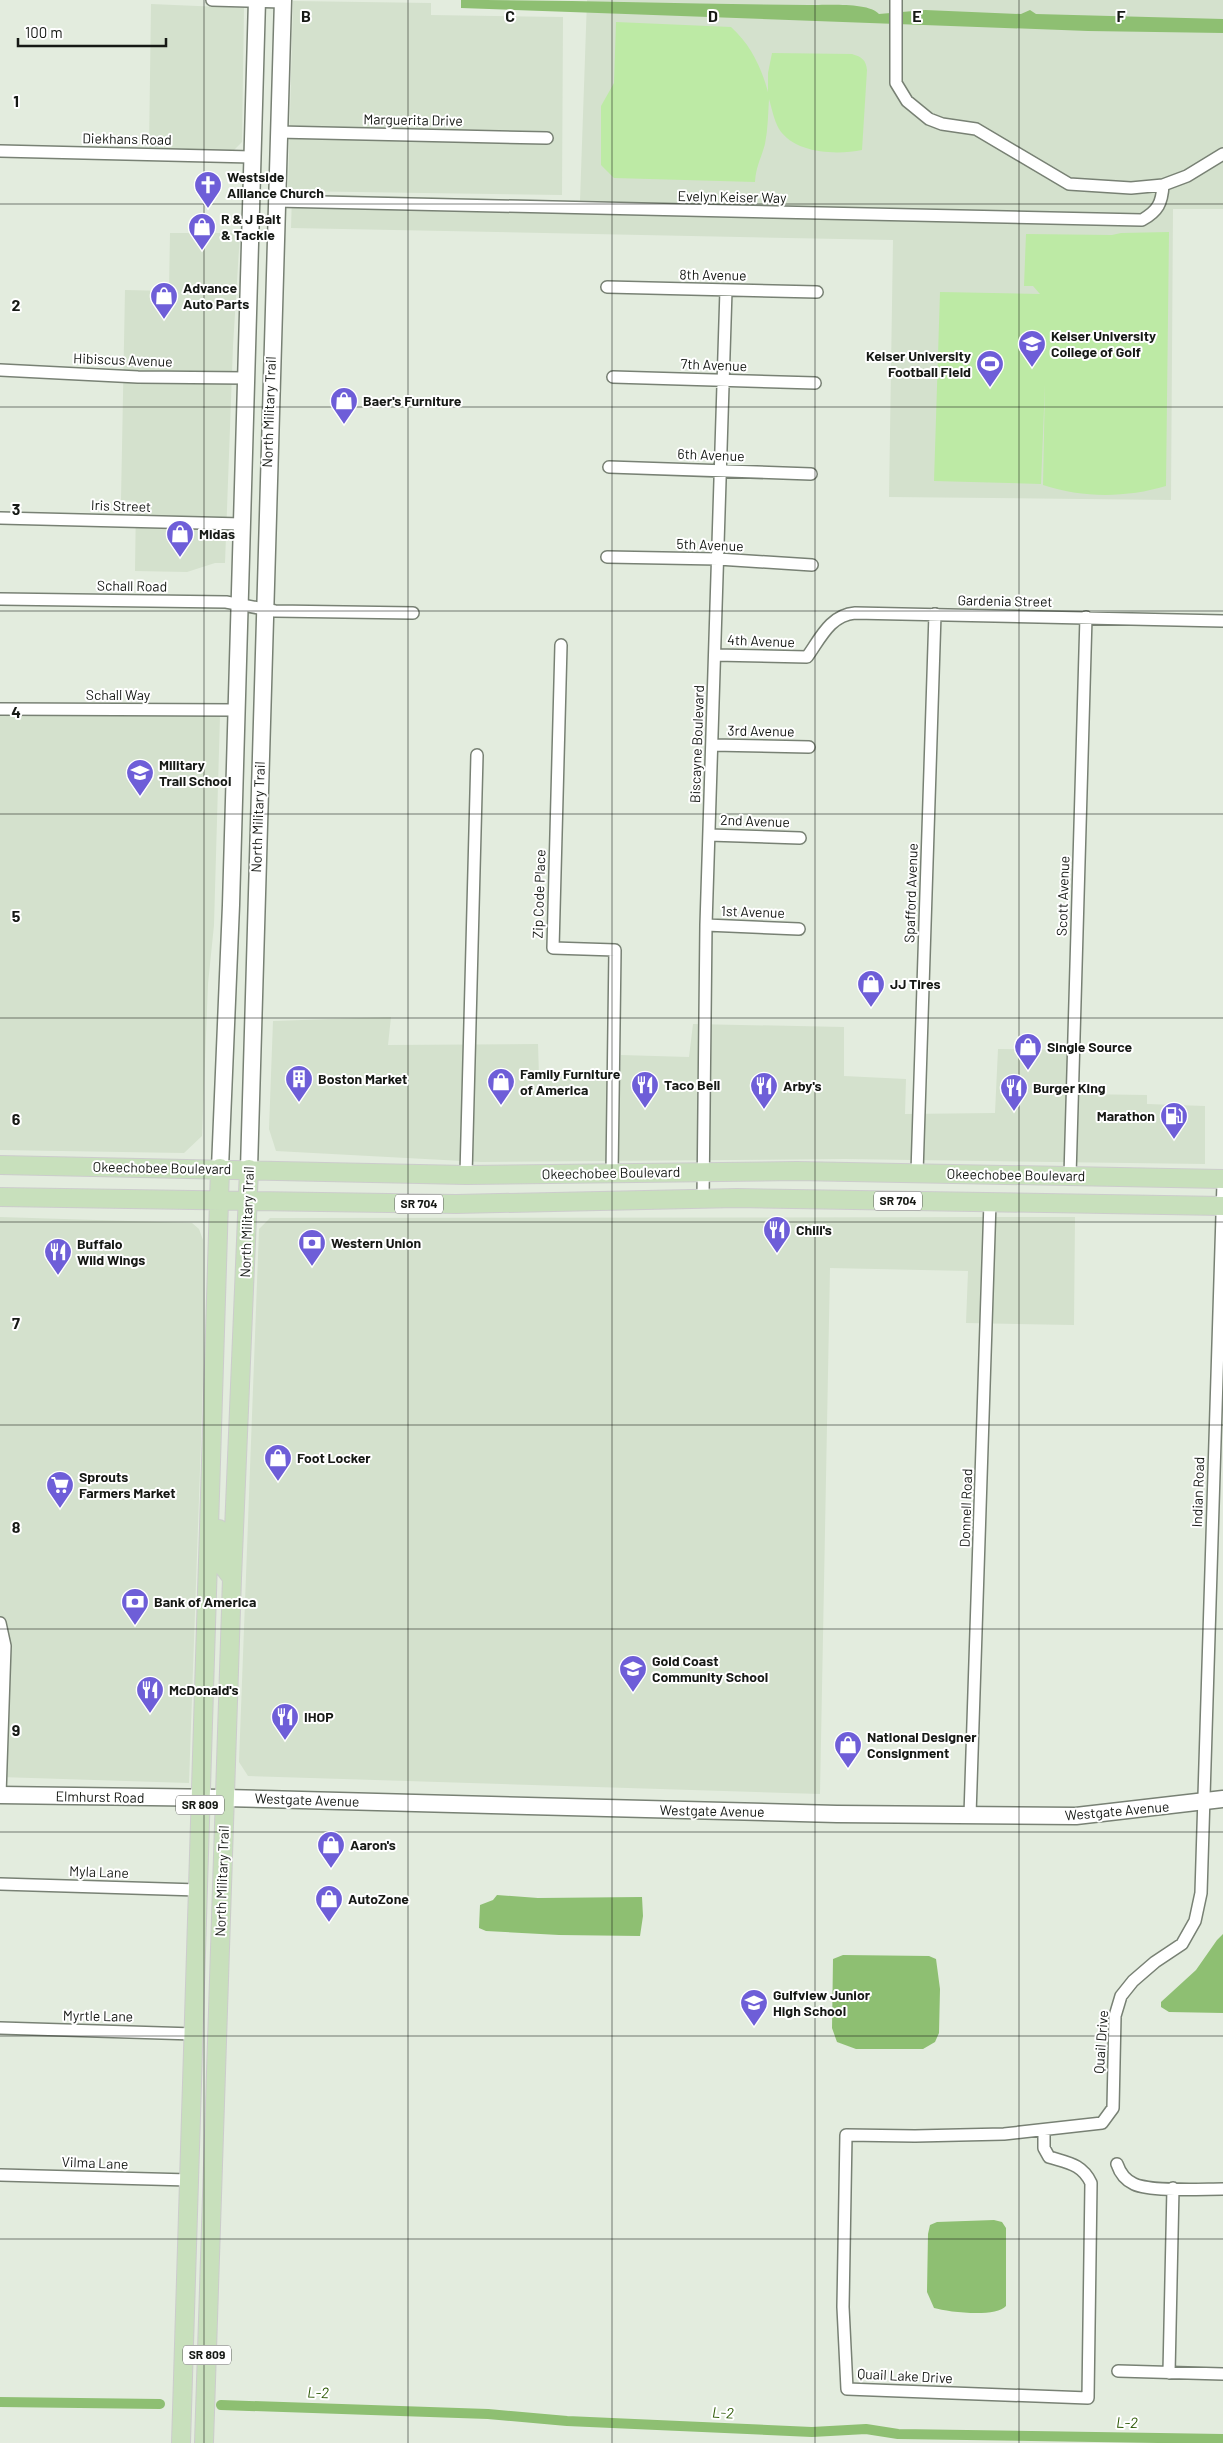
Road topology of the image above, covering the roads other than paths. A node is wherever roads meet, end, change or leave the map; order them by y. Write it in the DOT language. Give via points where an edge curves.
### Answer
graph roads {
  1 [pos="212,0"];
  2 [pos="257,1"];
  3 [pos="283,1"];
  4 [pos="896,2"];
  5 [pos="278,132"];
  6 [pos="546,138"];
  7 [pos="0,151"];
  8 [pos="1223,154"];
  9 [pos="252,159"];
  10 [pos="1163,185"];
  11 [pos="277,194"];
  12 [pos="607,287"];
  13 [pos="726,290"];
  14 [pos="817,292"];
  15 [pos="0,370"];
  16 [pos="613,377"];
  17 [pos="246,378"];
  18 [pos="724,380"];
  19 [pos="815,383"];
  20 [pos="270,406"];
  21 [pos="609,467"];
  22 [pos="721,470"];
  23 [pos="811,474"];
  24 [pos="0,518"];
  25 [pos="242,524"];
  26 [pos="607,557"];
  27 [pos="718,559"];
  28 [pos="812,565"];
  29 [pos="0,599"];
  30 [pos="239,604"];
  31 [pos="264,609"];
  32 [pos="413,613"];
  33 [pos="935,614"];
  34 [pos="1086,618"];
  35 [pos="1223,621"];
  36 [pos="561,645"];
  37 [pos="715,655"];
  38 [pos="807,657"];
  39 [pos="0,709"];
  40 [pos="235,710"];
  41 [pos="712,745"];
  42 [pos="809,747"];
  43 [pos="234,749"];
  44 [pos="477,755"];
  45 [pos="259,775"];
  46 [pos="709,835"];
  47 [pos="800,838"];
  48 [pos="706,925"];
  49 [pos="799,929"];
  50 [pos="0,1165"];
  51 [pos="220,1168"];
  52 [pos="248,1169"];
  53 [pos="703,1172"];
  54 [pos="917,1173"];
  55 [pos="612,1174"];
  56 [pos="466,1175"];
  57 [pos="1070,1176"];
  58 [pos="1223,1179"];
  59 [pos="1223,1183"];
  60 [pos="0,1197"];
  61 [pos="703,1199"];
  62 [pos="218,1201"];
  63 [pos="248,1202"];
  64 [pos="990,1202"];
  65 [pos="1223,1206"];
  66 [pos="211,1442"];
  67 [pos="232,1578"];
  68 [pos="0,1623"];
  69 [pos="0,1795"];
  70 [pos="200,1798"];
  71 [pos="225,1798"];
  72 [pos="1223,1799"];
  73 [pos="1203,1802"];
  74 [pos="970,1815"];
  75 [pos="0,1884"];
  76 [pos="198,1890"];
  77 [pos="0,2028"];
  78 [pos="194,2034"];
  79 [pos="1113,2108"];
  80 [pos="1044,2130"];
  81 [pos="190,2148"];
  82 [pos="1117,2164"];
  83 [pos="0,2175"];
  84 [pos="190,2180"];
  85 [pos="212,2181"];
  86 [pos="1174,2188"];
  87 [pos="1223,2189"];
  88 [pos="211,2204"];
  89 [pos="1118,2371"];
  90 [pos="1169,2373"];
  91 [pos="1223,2374"];
  92 [pos="180,2443"];
  93 [pos="204,2443"];
  1 -- 2 [label="street"];
  2 -- 3 [label="street"];
  2 -- 9 [label="main road, North Military Trail / SR 809"];
  3 -- 5 [label="main road, North Military Trail / SR 809"];
  4 -- 10 [label="street" via="896,83 907,101 929,119 976,129 1069,184 1131,188"];
  5 -- 6 [label="street, Marguerita Drive"];
  5 -- 11 [label="main road, North Military Trail / SR 809"];
  7 -- 9 [label="street, Diekhans Road"];
  8 -- 10 [label="street" via="1188,176"];
  9 -- 11 [label="main road" via="267,186"];
  9 -- 17 [label="main road, North Military Trail / SR 809"];
  10 -- 11 [label="street, Evelyn Keiser Way" via="1162,201 1155,213 1142,220 886,215"];
  11 -- 20 [label="main road, North Military Trail / SR 809"];
  12 -- 13 [label="street, 8th Avenue"];
  13 -- 14 [label="street, 8th Avenue"];
  13 -- 18 [label="street, Biscayne Boulevard"];
  15 -- 17 [label="street, Hibiscus Avenue" via="138,377"];
  16 -- 18 [label="street, 7th Avenue"];
  17 -- 20 [label="main road"];
  17 -- 25 [label="main road, North Military Trail / SR 809"];
  18 -- 19 [label="street, 7th Avenue"];
  18 -- 22 [label="street, Biscayne Boulevard"];
  20 -- 31 [label="main road, North Military Trail / SR 809"];
  21 -- 22 [label="street, 6th Avenue"];
  22 -- 23 [label="street, 6th Avenue"];
  22 -- 27 [label="street, Biscayne Boulevard"];
  24 -- 25 [label="street, Iris Street"];
  25 -- 30 [label="main road, North Military Trail / SR 809"];
  26 -- 27 [label="street, 5th Avenue"];
  27 -- 28 [label="street, 5th Avenue"];
  27 -- 37 [label="street, Biscayne Boulevard"];
  29 -- 30 [label="street, Schall Road"];
  30 -- 31 [label="street, Schall Road"];
  30 -- 40 [label="main road, North Military Trail / SR 809"];
  31 -- 32 [label="street, Schall Road"];
  31 -- 45 [label="main road, North Military Trail / SR 809"];
  33 -- 34 [label="street, Gardenia Street"];
  33 -- 38 [label="street, Gardenia Street" via="845,614 829,626"];
  33 -- 54 [label="street, Spafford Avenue"];
  34 -- 35 [label="street, Gardenia Street"];
  34 -- 57 [label="street, Scott Avenue"];
  36 -- 55 [label="street, Zip Code Place" via="553,948 615,950"];
  37 -- 38 [label="street, 4th Avenue"];
  37 -- 41 [label="street, Biscayne Boulevard"];
  39 -- 40 [label="street, Schall Way"];
  40 -- 43 [label="main road, North Military Trail / SR 809"];
  41 -- 42 [label="street, 3rd Avenue"];
  41 -- 46 [label="street, Biscayne Boulevard"];
  43 -- 45 [label="main road" via="248,756"];
  43 -- 51 [label="main road, North Military Trail / SR 809"];
  44 -- 56 [label="street"];
  45 -- 52 [label="main road, North Military Trail / SR 809"];
  46 -- 47 [label="street, 2nd Avenue"];
  46 -- 48 [label="street, Biscayne Boulevard"];
  48 -- 49 [label="street, 1st Avenue"];
  48 -- 53 [label="street, Biscayne Boulevard"];
  50 -- 51 [label="main road, Okeechobee Boulevard / SR 704"];
  51 -- 52 [label="main road, Okeechobee Boulevard / SR 704"];
  51 -- 62 [label="main road, North Military Trail / SR 809"];
  52 -- 56 [label="main road, Okeechobee Boulevard / SR 704"];
  52 -- 63 [label="main road, North Military Trail / SR 809"];
  53 -- 54 [label="main road, Okeechobee Boulevard / SR 704"];
  53 -- 55 [label="main road, Okeechobee Boulevard / SR 704"];
  53 -- 61 [label="street, Biscayne Boulevard"];
  54 -- 57 [label="main road, Okeechobee Boulevard / SR 704"];
  55 -- 56 [label="main road, Okeechobee Boulevard / SR 704"];
  57 -- 58 [label="main road, Okeechobee Boulevard / SR 704"];
  59 -- 65 [label="street, Indian Road"];
  60 -- 62 [label="main road, Okeechobee Boulevard / SR 704"];
  61 -- 63 [label="main road, Okeechobee Boulevard / SR 704" via="456,1204"];
  61 -- 64 [label="main road, Okeechobee Boulevard / SR 704"];
  62 -- 63 [label="main road, Okeechobee Boulevard / SR 704"];
  62 -- 66 [label="main road, North Military Trail / SR 809"];
  63 -- 67 [label="main road, North Military Trail / SR 809"];
  64 -- 65 [label="main road, Okeechobee Boulevard / SR 704"];
  64 -- 74 [label="street, Donnell Road"];
  65 -- 73 [label="street, Indian Road"];
  66 -- 67 [label="main road" via="220,1471 220,1562"];
  66 -- 70 [label="main road, North Military Trail / SR 809"];
  67 -- 71 [label="main road, North Military Trail / SR 809"];
  68 -- 69 [label="street" via="5,1646"];
  69 -- 70 [label="main road, Elmhurst Road"];
  70 -- 71 [label="main road, Westgate Avenue"];
  70 -- 76 [label="main road, North Military Trail / SR 809"];
  71 -- 74 [label="main road, Westgate Avenue"];
  71 -- 85 [label="main road, North Military Trail / SR 809"];
  72 -- 73 [label="main road, Westgate Avenue"];
  73 -- 74 [label="main road, Westgate Avenue" via="1076,1816"];
  73 -- 79 [label="street, Quail Drive" via="1202,1893 1195,1921 1182,1944 1132,1981 1121,1996 1115,2016"];
  75 -- 76 [label="street, Myla Lane"];
  76 -- 78 [label="main road, North Military Trail / SR 809"];
  77 -- 78 [label="street, Myrtle Lane"];
  78 -- 81 [label="main road, North Military Trail / SR 809"];
  79 -- 80 [label="street, Quail Lake Drive" via="1102,2123"];
  80 -- 80 [label="street, Quail Lake Drive" via="1004,2134 846,2135 843,2307 848,2389 1088,2398 1091,2184 1086,2172 1049,2157 1044,2148"];
  81 -- 84 [label="main road, North Military Trail / SR 809"];
  81 -- 85 [label="main road" via="199,2170"];
  82 -- 86 [label="street" via="1124,2177 1136,2185"];
  83 -- 84 [label="street, Vilma Lane"];
  84 -- 88 [label="main road" via="201,2187"];
  84 -- 92 [label="main road, North Military Trail / SR 809"];
  85 -- 88 [label="main road, North Military Trail / SR 809"];
  86 -- 87 [label="street"];
  86 -- 90 [label="street"];
  88 -- 93 [label="main road, North Military Trail / SR 809"];
  89 -- 90 [label="street"];
  90 -- 91 [label="street"];
}
